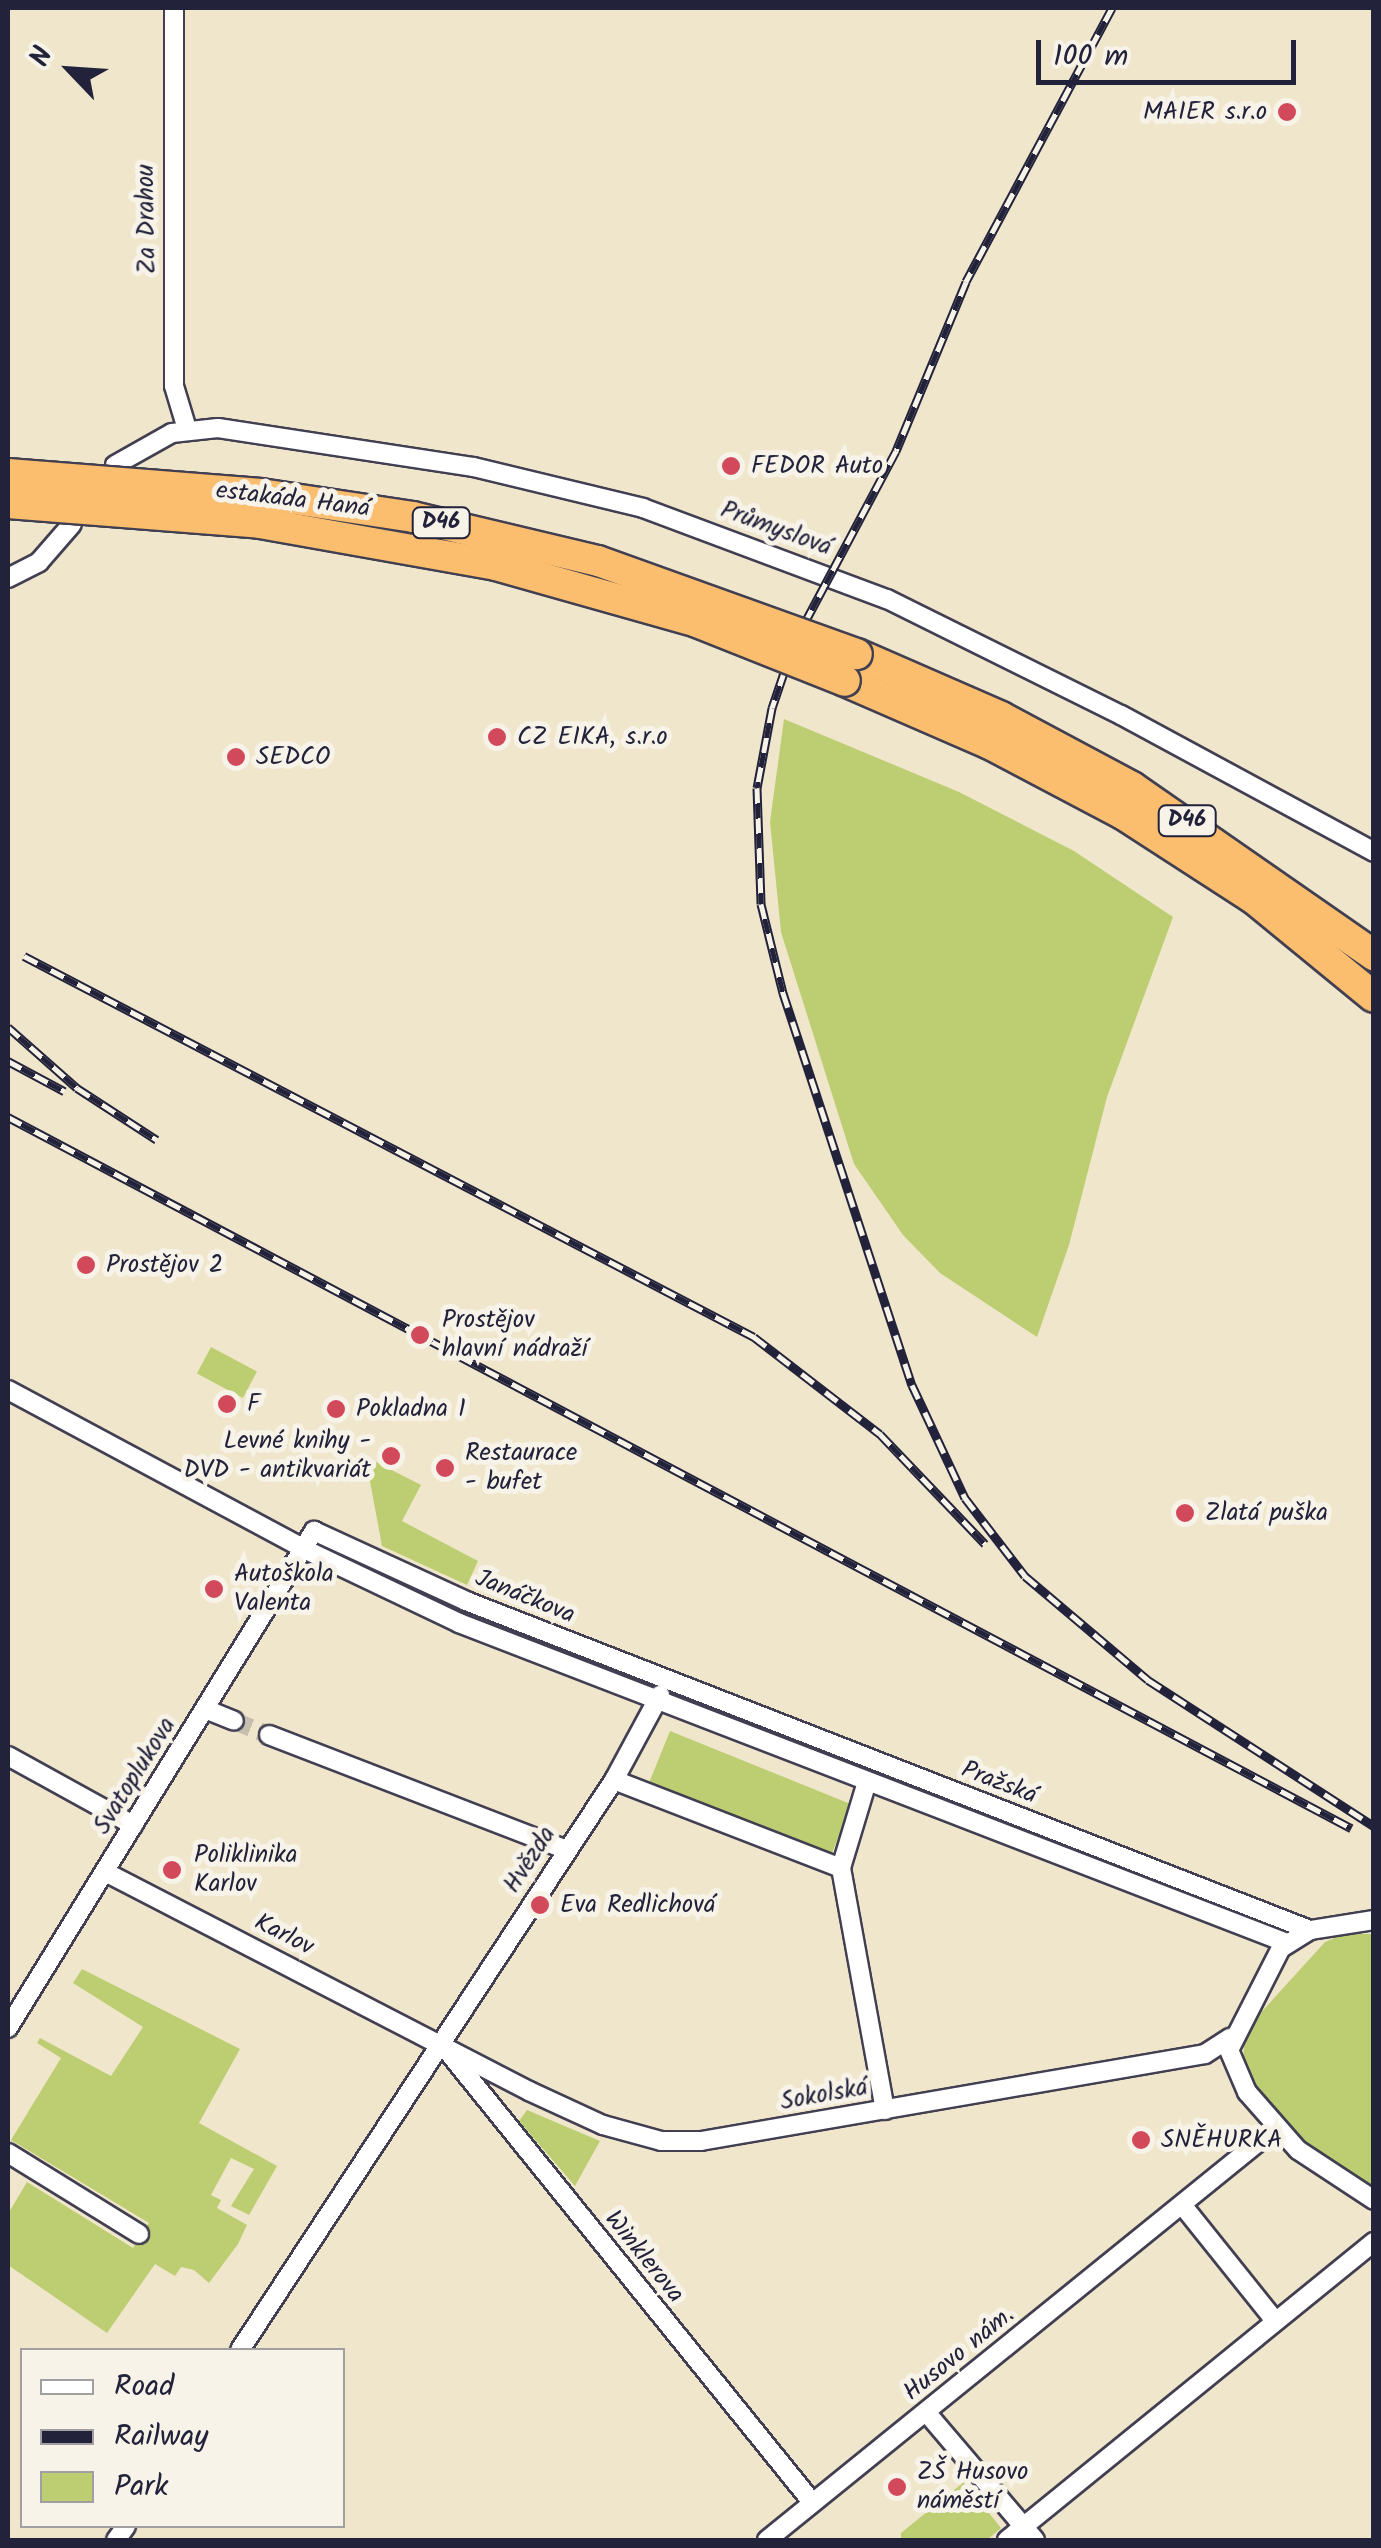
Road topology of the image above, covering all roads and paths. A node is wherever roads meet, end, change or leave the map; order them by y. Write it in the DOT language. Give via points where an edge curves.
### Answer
graph roads {
  1 [pos="174,8"];
  2 [pos="187,429"];
  3 [pos="116,466"];
  4 [pos="8,474"];
  5 [pos="8,503"];
  6 [pos="72,524"];
  7 [pos="8,578"];
  8 [pos="851,668"];
  9 [pos="1374,852"];
  10 [pos="1369,953"];
  11 [pos="1374,997"];
  12 [pos="8,1390"];
  13 [pos="304,1550"];
  14 [pos="466,1600"];
  15 [pos="459,1623"];
  16 [pos="596,1678"];
  17 [pos="670,1682"];
  18 [pos="655,1702"];
  19 [pos="205,1709"];
  20 [pos="234,1721"];
  21 [pos="269,1734"];
  22 [pos="8,1756"];
  23 [pos="614,1780"];
  24 [pos="866,1785"];
  25 [pos="133,1825"];
  26 [pos="567,1850"];
  27 [pos="841,1868"];
  28 [pos="105,1872"];
  29 [pos="1374,1920"];
  30 [pos="1310,1930"];
  31 [pos="1287,1943"];
  32 [pos="8,2028"];
  33 [pos="1230,2038"];
  34 [pos="440,2042"];
  35 [pos="885,2110"];
  36 [pos="1278,2127"];
  37 [pos="8,2153"];
  38 [pos="1374,2200"];
  39 [pos="1183,2206"];
  40 [pos="139,2234"];
  41 [pos="1374,2242"];
  42 [pos="1276,2321"];
  43 [pos="241,2348"];
  44 [pos="926,2412"];
  45 [pos="812,2502"];
  46 [pos="1030,2534"];
  47 [pos="767,2540"];
  48 [pos="1007,2540"];
  1 -- 2 [label="street, Za Drahou" via="174,386"];
  2 -- 3 [label="street, Průmyslová"];
  2 -- 9 [label="street, Průmyslová" via="218,428 474,467 698,527 887,598"];
  4 -- 8 [label="highway, estakáda Haná / D46, bridge" via="260,494 413,517 598,561"];
  5 -- 8 [label="highway, estakáda Haná / D46, bridge" via="260,523 458,556"];
  6 -- 7 [label="street" via="38,562"];
  8 -- 10 [label="highway, D46" via="1000,718 1132,787"];
  8 -- 11 [label="highway, D46" via="1123,814 1254,898"];
  12 -- 13 [label="street, Janáčkova"];
  13 -- 14 [label="street, Janáčkova" via="314,1531"];
  13 -- 15 [label="street, Janáčkova"];
  13 -- 19 [label="street, Svatoplukova"];
  14 -- 15 [label="street"];
  14 -- 17 [label="street, Janáčkova"];
  15 -- 16 [label="street, Janáčkova"];
  16 -- 17 [label="street, Janáčkova"];
  16 -- 18 [label="street, Janáčkova"];
  17 -- 18 [label="street, Hvězda"];
  17 -- 30 [label="street, Pražská"];
  18 -- 23 [label="street, Hvězda"];
  18 -- 24 [label="street, Janáčkova"];
  19 -- 20 [label="street"];
  19 -- 25 [label="street, Svatoplukova"];
  21 -- 26 [label="street"];
  22 -- 25 [label="street"];
  23 -- 26 [label="street, Hvězda"];
  23 -- 27 [label="street"];
  24 -- 27 [label="street"];
  24 -- 31 [label="street, Pražská"];
  25 -- 28 [label="street, Svatoplukova"];
  26 -- 34 [label="street, Hvězda"];
  27 -- 35 [label="street"];
  28 -- 32 [label="street, Svatoplukova"];
  28 -- 34 [label="street, Karlov"];
  29 -- 30 [label="street"];
  30 -- 31 [label="street"];
  31 -- 33 [label="street"];
  33 -- 35 [label="street, Sokolská" via="1205,2054"];
  33 -- 36 [label="street" via="1232,2068"];
  34 -- 35 [label="street, Sokolská" via="588,2118 661,2140 702,2141"];
  34 -- 43 [label="street, Hvězda"];
  34 -- 45 [label="street, Winklerova"];
  36 -- 38 [label="street" via="1323,2171"];
  36 -- 39 [label="street, Husovo nám."];
  37 -- 40 [label="street"];
  39 -- 42 [label="street"];
  39 -- 44 [label="street, Husovo nám."];
  41 -- 42 [label="street"];
  42 -- 46 [label="street"];
  44 -- 45 [label="street, Husovo nám."];
  44 -- 46 [label="street"];
  45 -- 47 [label="street, Husovo nám."];
  46 -- 48 [label="street"];
}
